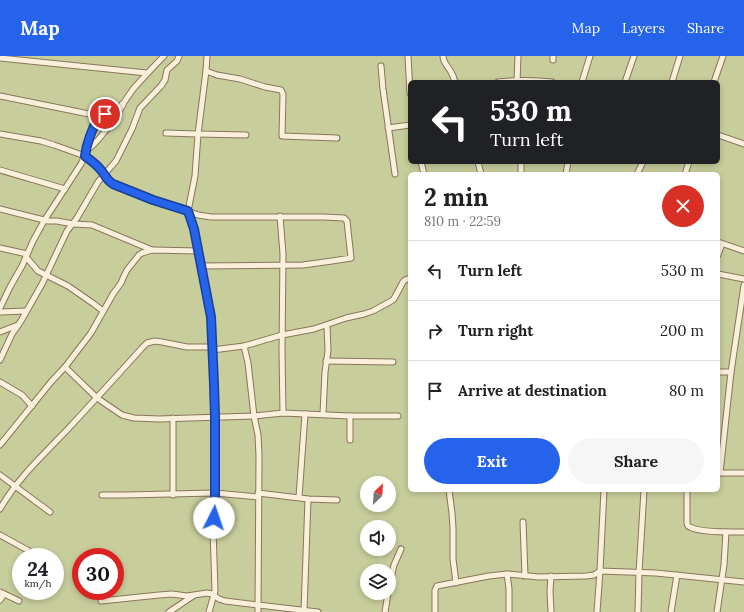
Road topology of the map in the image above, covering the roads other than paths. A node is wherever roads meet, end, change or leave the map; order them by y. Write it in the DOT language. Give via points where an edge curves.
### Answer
graph roads {
  1 [pos="164,56"];
  2 [pos="179,56"];
  3 [pos="207,56"];
  4 [pos="408,56"];
  5 [pos="443,56"];
  6 [pos="518,56"];
  7 [pos="590,56"];
  8 [pos="634,56"];
  9 [pos="680,56"];
  10 [pos="723,56"];
  11 [pos="0,58"];
  12 [pos="381,66"];
  13 [pos="206,71"];
  14 [pos="147,73"];
  15 [pos="409,80"];
  16 [pos="454,80"];
  17 [pos="517,80"];
  18 [pos="583,80"];
  19 [pos="626,80"];
  20 [pos="673,80"];
  21 [pos="715,80"];
  22 [pos="0,96"];
  23 [pos="124,102"];
  24 [pos="99,116"];
  25 [pos="408,125"];
  26 [pos="388,128"];
  27 [pos="166,132"];
  28 [pos="0,134"];
  29 [pos="198,134"];
  30 [pos="246,136"];
  31 [pos="720,136"];
  32 [pos="338,138"];
  33 [pos="744,144"];
  34 [pos="85,154"];
  35 [pos="0,170"];
  36 [pos="104,174"];
  37 [pos="395,174"];
  38 [pos="65,189"];
  39 [pos="0,209"];
  40 [pos="188,211"];
  41 [pos="280,216"];
  42 [pos="44,221"];
  43 [pos="73,224"];
  44 [pos="720,243"];
  45 [pos="0,248"];
  46 [pos="152,250"];
  47 [pos="198,251"];
  48 [pos="744,251"];
  49 [pos="27,256"];
  50 [pos="282,264"];
  51 [pos="202,266"];
  52 [pos="720,274"];
  53 [pos="46,276"];
  54 [pos="408,279"];
  55 [pos="744,279"];
  56 [pos="744,285"];
  57 [pos="0,308"];
  58 [pos="26,311"];
  59 [pos="103,311"];
  60 [pos="0,312"];
  61 [pos="18,325"];
  62 [pos="327,325"];
  63 [pos="0,332"];
  64 [pos="282,335"];
  65 [pos="244,346"];
  66 [pos="212,348"];
  67 [pos="0,360"];
  68 [pos="326,361"];
  69 [pos="393,362"];
  70 [pos="65,367"];
  71 [pos="720,372"];
  72 [pos="731,372"];
  73 [pos="0,382"];
  74 [pos="97,398"];
  75 [pos="32,406"];
  76 [pos="283,412"];
  77 [pos="305,414"];
  78 [pos="323,414"];
  79 [pos="254,416"];
  80 [pos="350,416"];
  81 [pos="398,416"];
  82 [pos="215,417"];
  83 [pos="172,418"];
  84 [pos="350,440"];
  85 [pos="0,445"];
  86 [pos="720,465"];
  87 [pos="720,473"];
  88 [pos="744,473"];
  89 [pos="0,475"];
  90 [pos="16,486"];
  91 [pos="449,492"];
  92 [pos="604,492"];
  93 [pos="644,492"];
  94 [pos="687,492"];
  95 [pos="215,493"];
  96 [pos="102,495"];
  97 [pos="172,495"];
  98 [pos="258,495"];
  99 [pos="299,497"];
  100 [pos="308,498"];
  101 [pos="337,500"];
  102 [pos="0,509"];
  103 [pos="50,512"];
  104 [pos="523,522"];
  105 [pos="726,532"];
  106 [pos="744,532"];
  107 [pos="0,535"];
  108 [pos="24,548"];
  109 [pos="401,548"];
  110 [pos="394,564"];
  111 [pos="600,571"];
  112 [pos="639,573"];
  113 [pos="507,574"];
  114 [pos="677,575"];
  115 [pos="525,576"];
  116 [pos="551,576"];
  117 [pos="722,580"];
  118 [pos="744,582"];
  119 [pos="456,583"];
  120 [pos="2,593"];
  121 [pos="195,595"];
  122 [pos="214,596"];
  123 [pos="0,600"];
  124 [pos="387,600"];
  125 [pos="19,601"];
  126 [pos="101,601"];
  127 [pos="258,605"];
  128 [pos="304,611"];
  129 [pos="169,612"];
  130 [pos="209,612"];
  131 [pos="258,612"];
  132 [pos="318,612"];
  133 [pos="385,612"];
  134 [pos="435,612"];
  135 [pos="509,612"];
  136 [pos="551,612"];
  137 [pos="597,612"];
  138 [pos="638,612"];
  139 [pos="671,612"];
  140 [pos="717,612"];
  1 -- 14 [label="street"];
  2 -- 36 [label="street" via="167,70 162,86 140,108 116,160"];
  3 -- 13 [label="street"];
  4 -- 15 [label="street"];
  5 -- 16 [label="street"];
  6 -- 17 [label="street"];
  7 -- 18 [label="street"];
  8 -- 19 [label="street"];
  9 -- 20 [label="street"];
  10 -- 21 [label="street"];
  11 -- 14 [label="street"];
  12 -- 26 [label="street"];
  13 -- 29 [label="street"];
  13 -- 32 [label="street" via="281,90 282,136"];
  14 -- 23 [label="street"];
  22 -- 24 [label="street"];
  23 -- 24 [label="street"];
  23 -- 34 [label="street" via="109,126"];
  24 -- 34 [label="street" via="88,140"];
  25 -- 26 [label="street"];
  26 -- 37 [label="street"];
  27 -- 29 [label="street"];
  28 -- 34 [label="street" via="41,141"];
  29 -- 30 [label="street"];
  29 -- 40 [label="street" via="195,176"];
  31 -- 33 [label="street"];
  34 -- 36 [label="street"];
  34 -- 38 [label="street"];
  35 -- 38 [label="street"];
  36 -- 40 [label="street" via="110,182 119,187"];
  36 -- 43 [label="street"];
  38 -- 42 [label="street"];
  39 -- 42 [label="street"];
  40 -- 41 [label="street" via="211,217"];
  40 -- 47 [label="street"];
  41 -- 50 [label="street"];
  41 -- 50 [label="street" via="346,219 351,258 315,264"];
  42 -- 43 [label="street"];
  42 -- 49 [label="street"];
  43 -- 46 [label="street" via="96,226"];
  43 -- 53 [label="street"];
  44 -- 48 [label="street"];
  45 -- 49 [label="street"];
  46 -- 47 [label="street"];
  46 -- 59 [label="street" via="136,258"];
  47 -- 51 [label="street"];
  49 -- 53 [label="street" via="38,271"];
  49 -- 57 [label="street"];
  50 -- 51 [label="street"];
  50 -- 64 [label="street"];
  51 -- 66 [label="street" via="211,317"];
  52 -- 55 [label="street"];
  53 -- 58 [label="street"];
  53 -- 59 [label="street" via="68,286"];
  54 -- 62 [label="street" via="390,302 373,311"];
  56 -- 72 [label="street"];
  58 -- 60 [label="street"];
  58 -- 61 [label="street"];
  59 -- 70 [label="street" via="91,333"];
  61 -- 63 [label="street"];
  61 -- 67 [label="street"];
  62 -- 64 [label="street"];
  62 -- 68 [label="street"];
  64 -- 65 [label="street"];
  64 -- 76 [label="street"];
  65 -- 66 [label="street"];
  65 -- 79 [label="street"];
  66 -- 74 [label="street" via="151,342 141,349"];
  66 -- 82 [label="street"];
  68 -- 69 [label="street"];
  68 -- 78 [label="street"];
  70 -- 74 [label="street"];
  70 -- 75 [label="street"];
  71 -- 72 [label="street"];
  72 -- 86 [label="street"];
  73 -- 75 [label="street" via="22,395"];
  74 -- 83 [label="street" via="122,415 134,418"];
  74 -- 90 [label="street"];
  75 -- 85 [label="street"];
  76 -- 77 [label="street"];
  76 -- 79 [label="street"];
  77 -- 78 [label="street"];
  77 -- 99 [label="street"];
  78 -- 80 [label="street"];
  79 -- 82 [label="street"];
  79 -- 98 [label="street" via="258,444"];
  80 -- 81 [label="street"];
  80 -- 84 [label="street"];
  82 -- 83 [label="street"];
  82 -- 95 [label="street"];
  83 -- 97 [label="street"];
  87 -- 88 [label="street"];
  89 -- 90 [label="street"];
  90 -- 102 [label="street"];
  90 -- 103 [label="street"];
  91 -- 119 [label="street"];
  92 -- 111 [label="street"];
  93 -- 112 [label="street"];
  94 -- 105 [label="street" via="688,526"];
  95 -- 97 [label="street"];
  95 -- 98 [label="street"];
  95 -- 122 [label="street"];
  96 -- 97 [label="street"];
  98 -- 99 [label="street"];
  98 -- 127 [label="street"];
  99 -- 100 [label="street"];
  100 -- 101 [label="street"];
  100 -- 128 [label="street"];
  104 -- 115 [label="street"];
  105 -- 106 [label="street"];
  105 -- 117 [label="street"];
  107 -- 108 [label="street"];
  109 -- 110 [label="street"];
  111 -- 112 [label="street"];
  111 -- 116 [label="street" via="590,576"];
  111 -- 137 [label="street"];
  112 -- 114 [label="street"];
  112 -- 138 [label="street"];
  113 -- 115 [label="street"];
  113 -- 119 [label="street"];
  113 -- 135 [label="street"];
  114 -- 117 [label="street"];
  114 -- 139 [label="street"];
  115 -- 116 [label="street"];
  116 -- 136 [label="street"];
  117 -- 118 [label="street"];
  117 -- 140 [label="street"];
  119 -- 134 [label="street" via="436,587"];
  120 -- 123 [label="street"];
  120 -- 125 [label="street"];
  121 -- 122 [label="street" via="210,593"];
  121 -- 126 [label="street" via="172,594"];
  121 -- 129 [label="street"];
  122 -- 127 [label="street" via="225,601"];
  122 -- 130 [label="street"];
  124 -- 133 [label="street"];
  127 -- 128 [label="street"];
  127 -- 131 [label="street"];
  128 -- 132 [label="street"];
}
